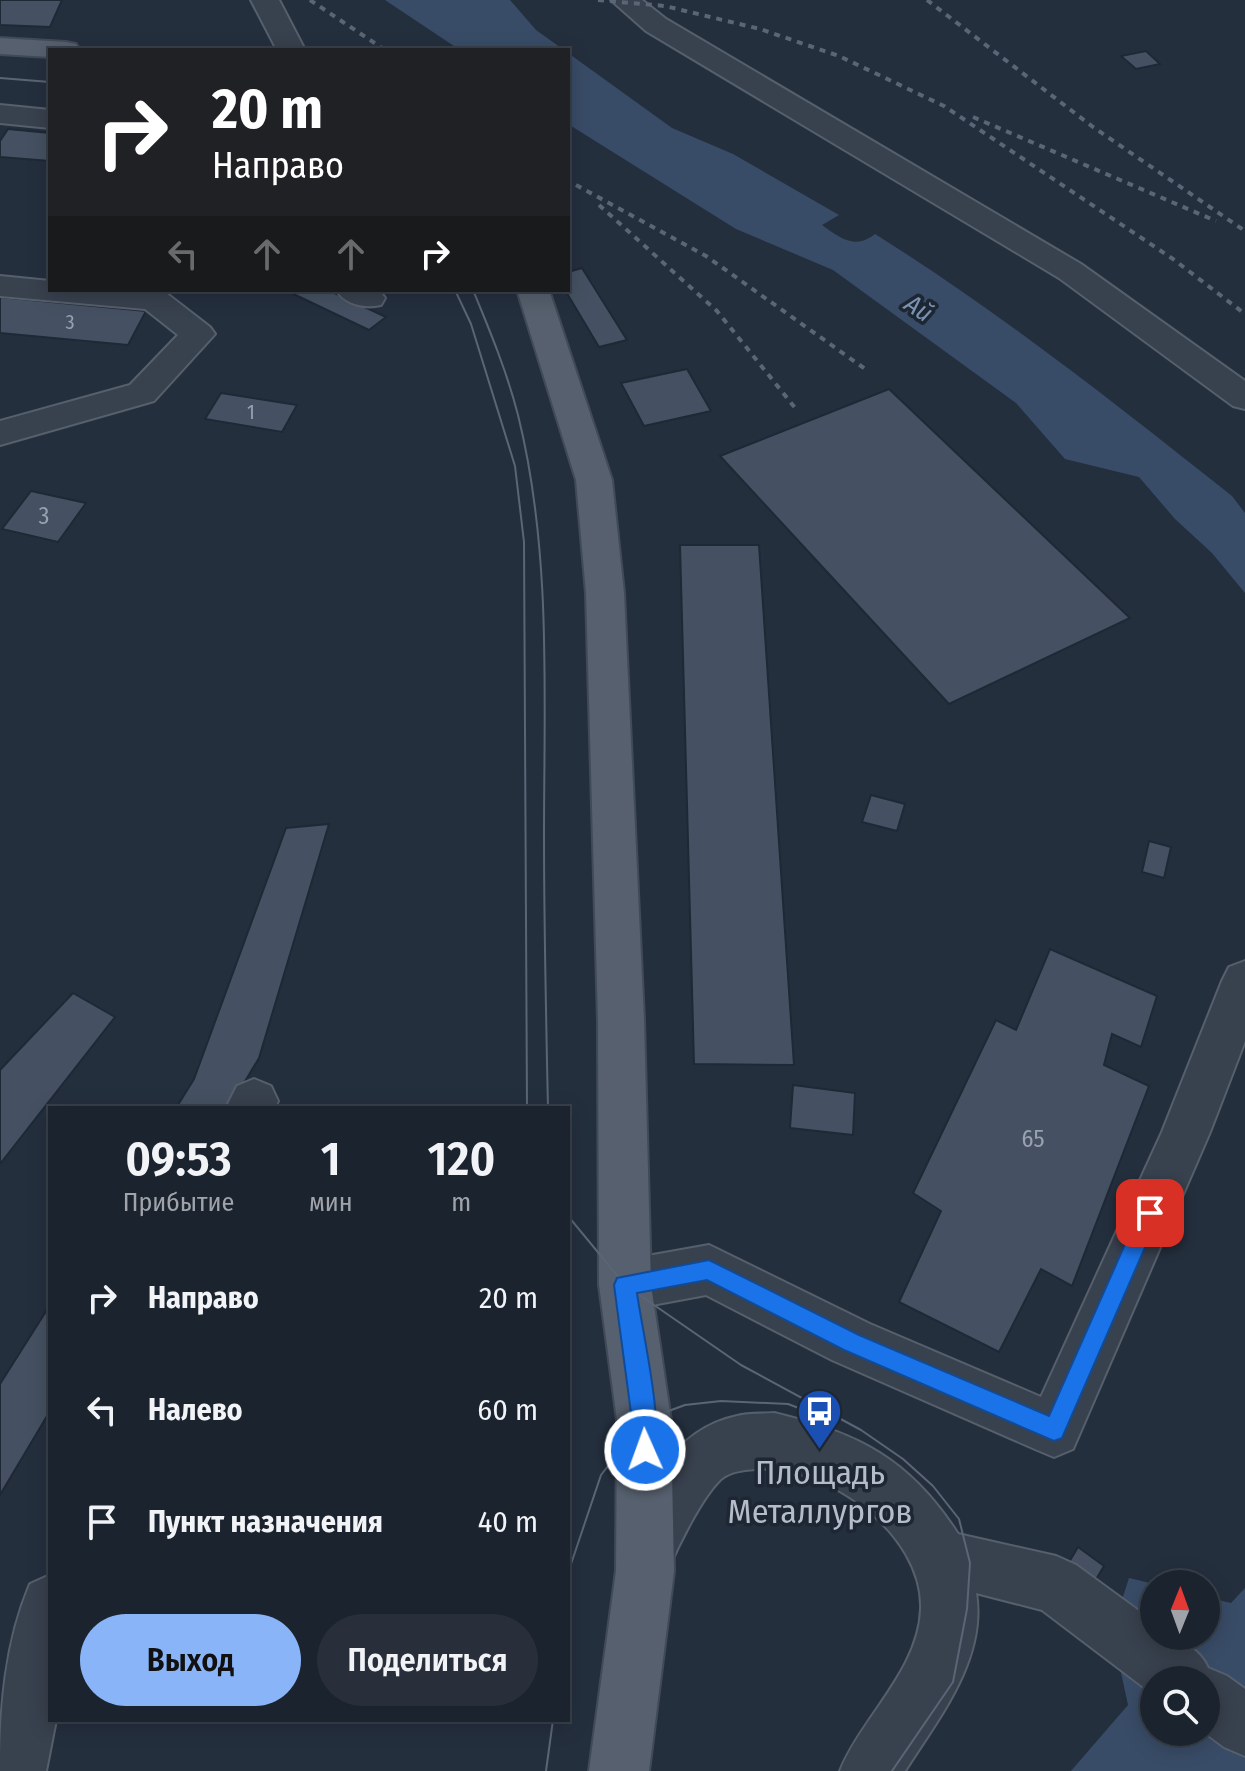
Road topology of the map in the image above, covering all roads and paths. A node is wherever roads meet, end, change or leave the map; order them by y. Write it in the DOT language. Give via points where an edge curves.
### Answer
graph roads {
  1 [pos="265,0"];
  2 [pos="625,0"];
  3 [pos="0,46"];
  4 [pos="290,48"];
  5 [pos="48,49"];
  6 [pos="0,114"];
  7 [pos="48,119"];
  8 [pos="0,286"];
  9 [pos="48,290"];
  10 [pos="66,292"];
  11 [pos="534,292"];
  12 [pos="1245,398"];
  13 [pos="0,433"];
  14 [pos="1245,981"];
  15 [pos="625,1285"];
  16 [pos="943,1562"];
  17 [pos="645,1571"];
  18 [pos="48,1614"];
  19 [pos="1164,1666"];
  20 [pos="1220,1707"];
  21 [pos="1245,1726"];
  22 [pos="16,1771"];
  23 [pos="619,1771"];
  24 [pos="870,1771"];
  1 -- 4 [label="street"];
  2 -- 12 [label="street" via="656,25 1070,271"];
  3 -- 5 [label="main road"];
  6 -- 7 [label="street"];
  8 -- 9 [label="street"];
  10 -- 13 [label="street" via="154,300 198,334 142,393"];
  11 -- 15 [label="main road" via="594,480 605,593"];
  14 -- 15 [label="street" via="1186,1132 1054,1430 851,1342 709,1270"];
  15 -- 17 [label="main road" via="644,1420"];
  16 -- 17 [label="street" via="916,1519 861,1470 820,1451 774,1440 736,1443 702,1460 656,1527 646,1550"];
  16 -- 19 [label="street" via="970,1563 1056,1585"];
  16 -- 24 [label="street" via="950,1609 937,1667"];
  17 -- 23 [label="main road"];
  18 -- 22 [label="street"];
  20 -- 21 [label="street"];
}
